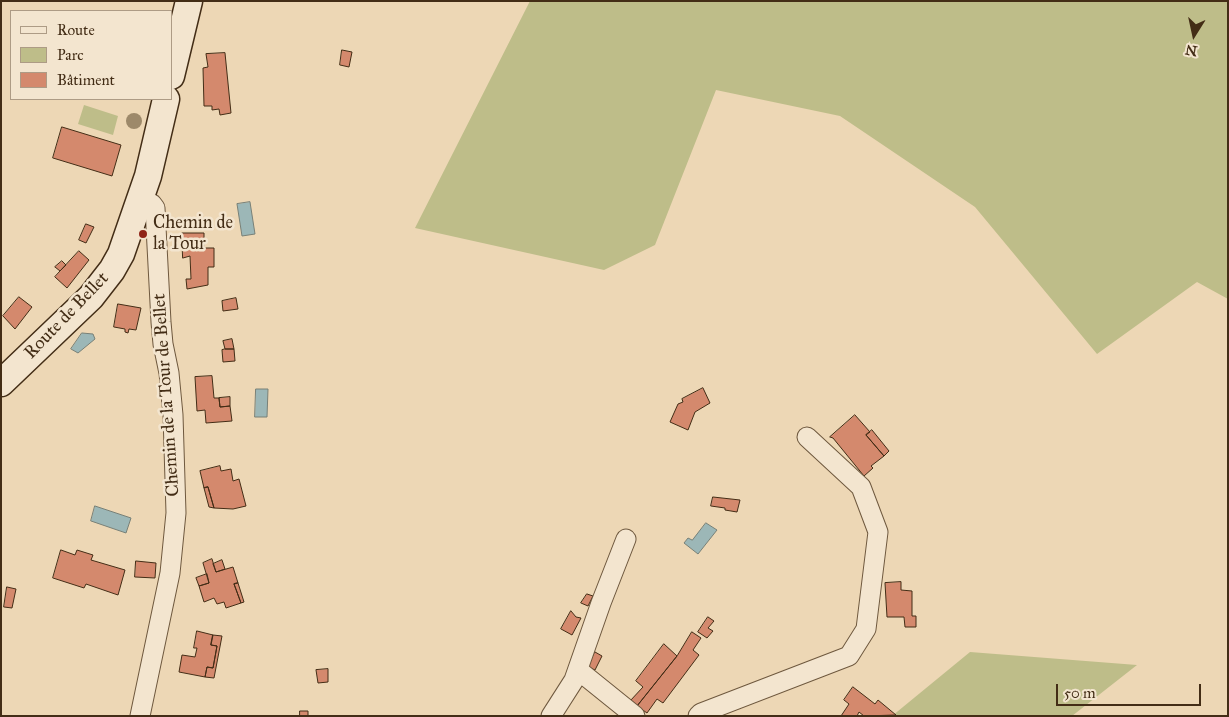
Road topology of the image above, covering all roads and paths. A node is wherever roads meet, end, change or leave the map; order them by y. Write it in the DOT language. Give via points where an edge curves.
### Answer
graph roads {
  1 [pos="189,1"];
  2 [pos="172,72"];
  3 [pos="166,100"];
  4 [pos="142,199"];
  5 [pos="1,383"];
  6 [pos="807,438"];
  7 [pos="626,539"];
  8 [pos="578,670"];
  9 [pos="140,716"];
  10 [pos="551,716"];
  11 [pos="635,716"];
  12 [pos="698,716"];
  1 -- 2 [label="main road"];
  3 -- 4 [label="main road, Route de Bellet"];
  4 -- 5 [label="main road, Route de Bellet" via="122,254 112,270 91,297"];
  4 -- 9 [label="street, Chemin de la Tour de Bellet" via="155,208 163,344 173,415 176,513 170,573"];
  6 -- 12 [label="street" via="861,487 878,532 866,629 849,656"];
  7 -- 8 [label="street"];
  8 -- 10 [label="street"];
  8 -- 11 [label="street"];
}
